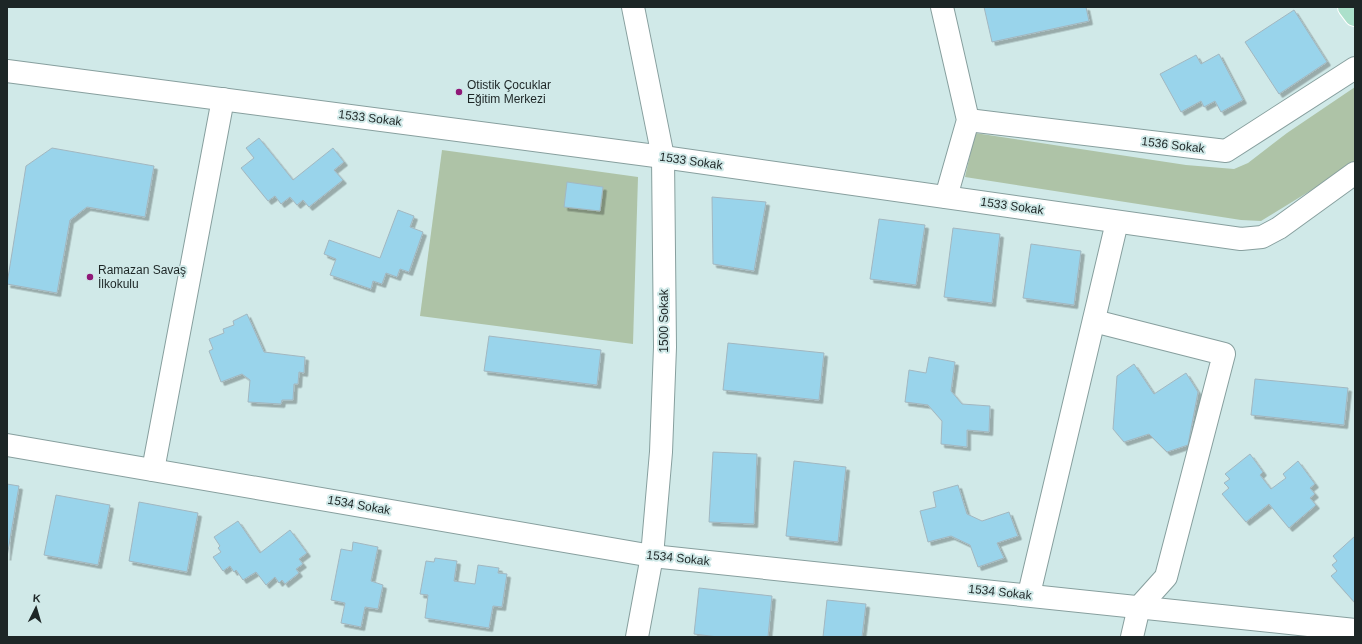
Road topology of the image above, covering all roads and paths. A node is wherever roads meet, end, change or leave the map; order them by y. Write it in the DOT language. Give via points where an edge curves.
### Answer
graph roads {
  1 [pos="633,7"];
  2 [pos="942,7"];
  3 [pos="1349,7"];
  4 [pos="1355,15"];
  5 [pos="1355,68"];
  6 [pos="7,71"];
  7 [pos="223,99"];
  8 [pos="968,120"];
  9 [pos="663,157"];
  10 [pos="1355,173"];
  11 [pos="946,197"];
  12 [pos="1117,222"];
  13 [pos="1094,321"];
  14 [pos="7,445"];
  15 [pos="153,470"];
  16 [pos="652,556"];
  17 [pos="1029,594"];
  18 [pos="1139,608"];
  19 [pos="1355,630"];
  20 [pos="637,637"];
  21 [pos="1132,637"];
  1 -- 9 [label="street, 1500 Sokak"];
  2 -- 8 [label="street"];
  3 -- 4 [label="main road"];
  5 -- 8 [label="street, 1536 Sokak" via="1226,151"];
  6 -- 7 [label="street, 1533 Sokak"];
  7 -- 9 [label="street, 1533 Sokak"];
  7 -- 15 [label="street"];
  8 -- 11 [label="street"];
  9 -- 11 [label="street, 1533 Sokak"];
  9 -- 16 [label="street, 1500 Sokak" via="664,355 661,452"];
  10 -- 12 [label="street, 1533 Sokak" via="1279,228 1262,237 1241,239"];
  11 -- 12 [label="street, 1533 Sokak"];
  12 -- 13 [label="street"];
  13 -- 17 [label="street"];
  13 -- 18 [label="street" via="1224,354 1166,577"];
  14 -- 15 [label="street, 1534 Sokak"];
  15 -- 16 [label="street, 1534 Sokak"];
  16 -- 17 [label="street, 1534 Sokak"];
  16 -- 20 [label="street, 1500 Sokak"];
  17 -- 18 [label="street, 1534 Sokak"];
  18 -- 19 [label="street, 1534 Sokak"];
  18 -- 21 [label="street"];
}
